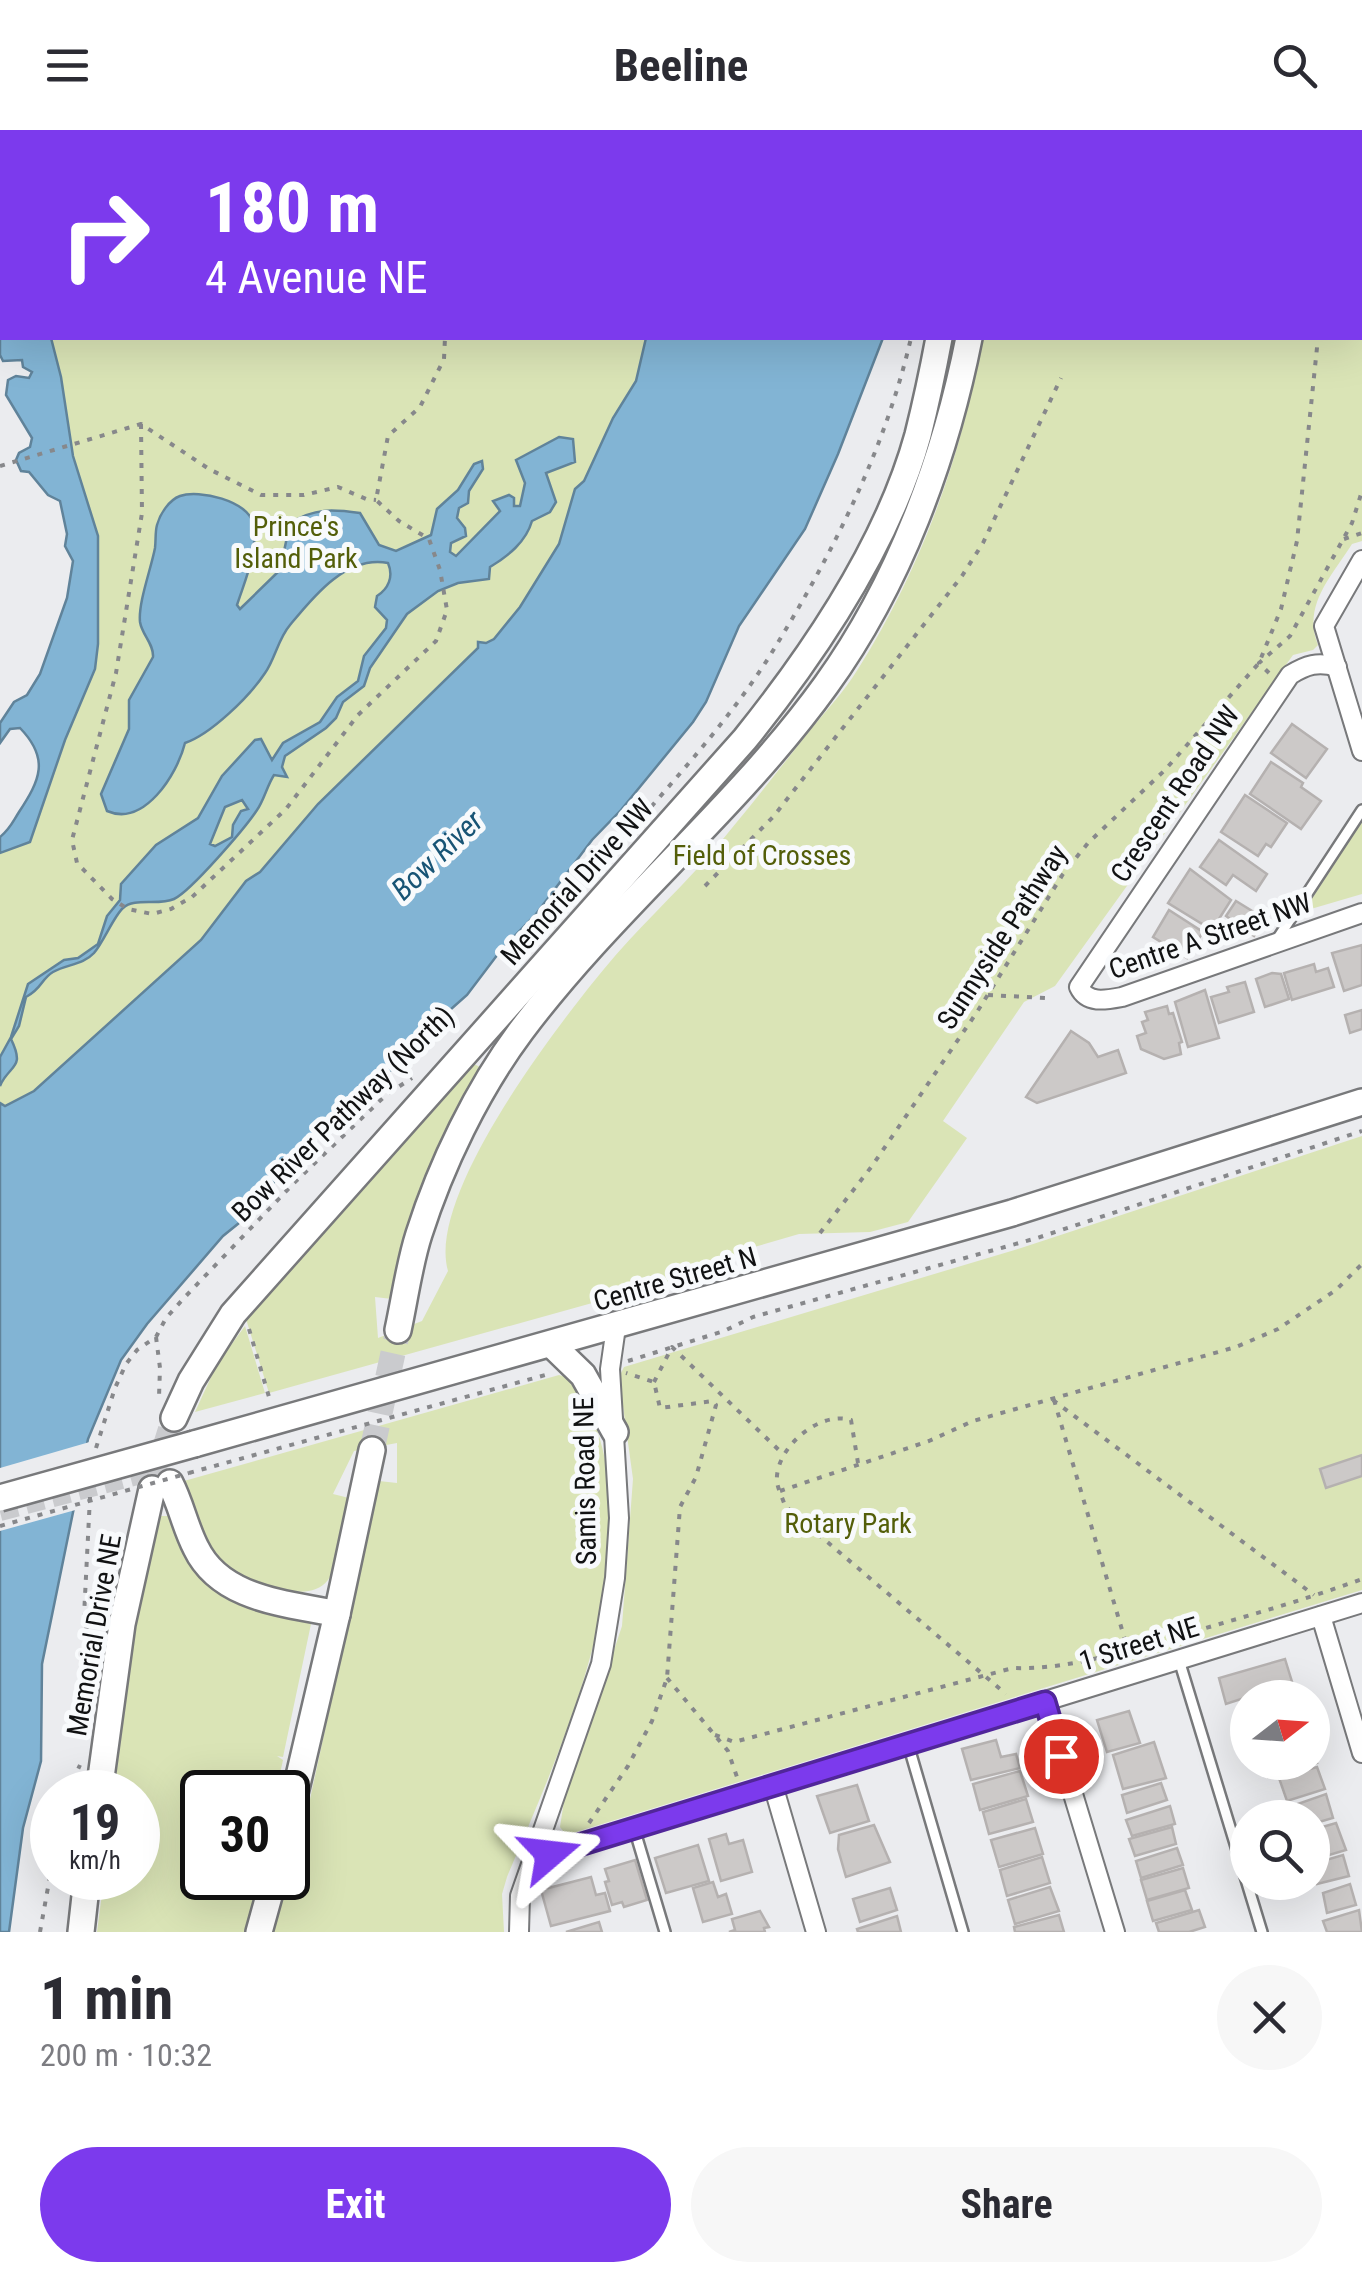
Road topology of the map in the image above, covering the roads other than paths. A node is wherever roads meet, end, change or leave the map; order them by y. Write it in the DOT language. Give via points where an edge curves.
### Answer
graph roads {
  1 [pos="939,340"];
  2 [pos="969,340"];
  3 [pos="1362,560"];
  4 [pos="1338,666"];
  5 [pos="1362,752"];
  6 [pos="1362,810"];
  7 [pos="1362,913"];
  8 [pos="1272,946"];
  9 [pos="1079,986"];
  10 [pos="1362,1102"];
  11 [pos="616,1328"];
  12 [pos="398,1330"];
  13 [pos="552,1345"];
  14 [pos="165,1412"];
  15 [pos="615,1432"];
  16 [pos="372,1450"];
  17 [pos="0,1498"];
  18 [pos="1362,1603"];
  19 [pos="337,1614"];
  20 [pos="1321,1616"];
  21 [pos="1179,1660"];
  22 [pos="1045,1702"];
  23 [pos="908,1744"];
  24 [pos="1362,1753"];
  25 [pos="102,1770"];
  26 [pos="300,1770"];
  27 [pos="773,1786"];
  28 [pos="634,1828"];
  29 [pos="532,1860"];
  30 [pos="85,1900"];
  31 [pos="268,1900"];
  32 [pos="81,1932"];
  33 [pos="259,1932"];
  34 [pos="519,1932"];
  35 [pos="665,1932"];
  36 [pos="816,1932"];
  37 [pos="964,1932"];
  38 [pos="1114,1932"];
  39 [pos="1262,1932"];
  1 -- 14 [label="main road, Memorial Drive NW" via="917,438 897,491 864,563 791,682 234,1314"];
  2 -- 12 [label="main road, Memorial Drive NW" via="921,505 861,632 776,750 520,1032 448,1162 419,1235"];
  3 -- 4 [label="street" via="1324,626"];
  4 -- 5 [label="street"];
  4 -- 9 [label="street, Crescent Road NW" via="1306,665 1290,675"];
  6 -- 8 [label="lane"];
  7 -- 8 [label="street, Centre A Street NW"];
  8 -- 9 [label="street, Centre A Street NW" via="1122,997 1098,1001"];
  10 -- 11 [label="main road, Centre Street N"];
  11 -- 13 [label="main road, Centre Street N"];
  11 -- 15 [label="street, Samis Road NE" via="610,1370"];
  13 -- 15 [label="main road" via="583,1375"];
  13 -- 17 [label="main road, Centre Street N, bridge"];
  15 -- 29 [label="street, Samis Road NE" via="619,1518 602,1664"];
  16 -- 19 [label="main road"];
  18 -- 20 [label="street, 1 Street NE"];
  19 -- 25 [label="main road, Memorial Drive NE" via="257,1597 216,1574 198,1553 170,1482 122,1624"];
  19 -- 26 [label="main road"];
  20 -- 21 [label="street, 1 Street NE"];
  20 -- 24 [label="street"];
  21 -- 22 [label="street, 1 Street NE"];
  21 -- 39 [label="lane"];
  22 -- 23 [label="street, 1 Street NE"];
  22 -- 38 [label="street"];
  23 -- 27 [label="street, 1 Street NE"];
  23 -- 37 [label="lane"];
  27 -- 28 [label="street, 1 Street NE"];
  27 -- 36 [label="street"];
  28 -- 29 [label="street, 1 Street NE"];
  28 -- 35 [label="lane"];
  29 -- 34 [label="street, Samis Road NE" via="520,1896"];
  30 -- 32 [label="main road"];
  31 -- 33 [label="main road"];
}
